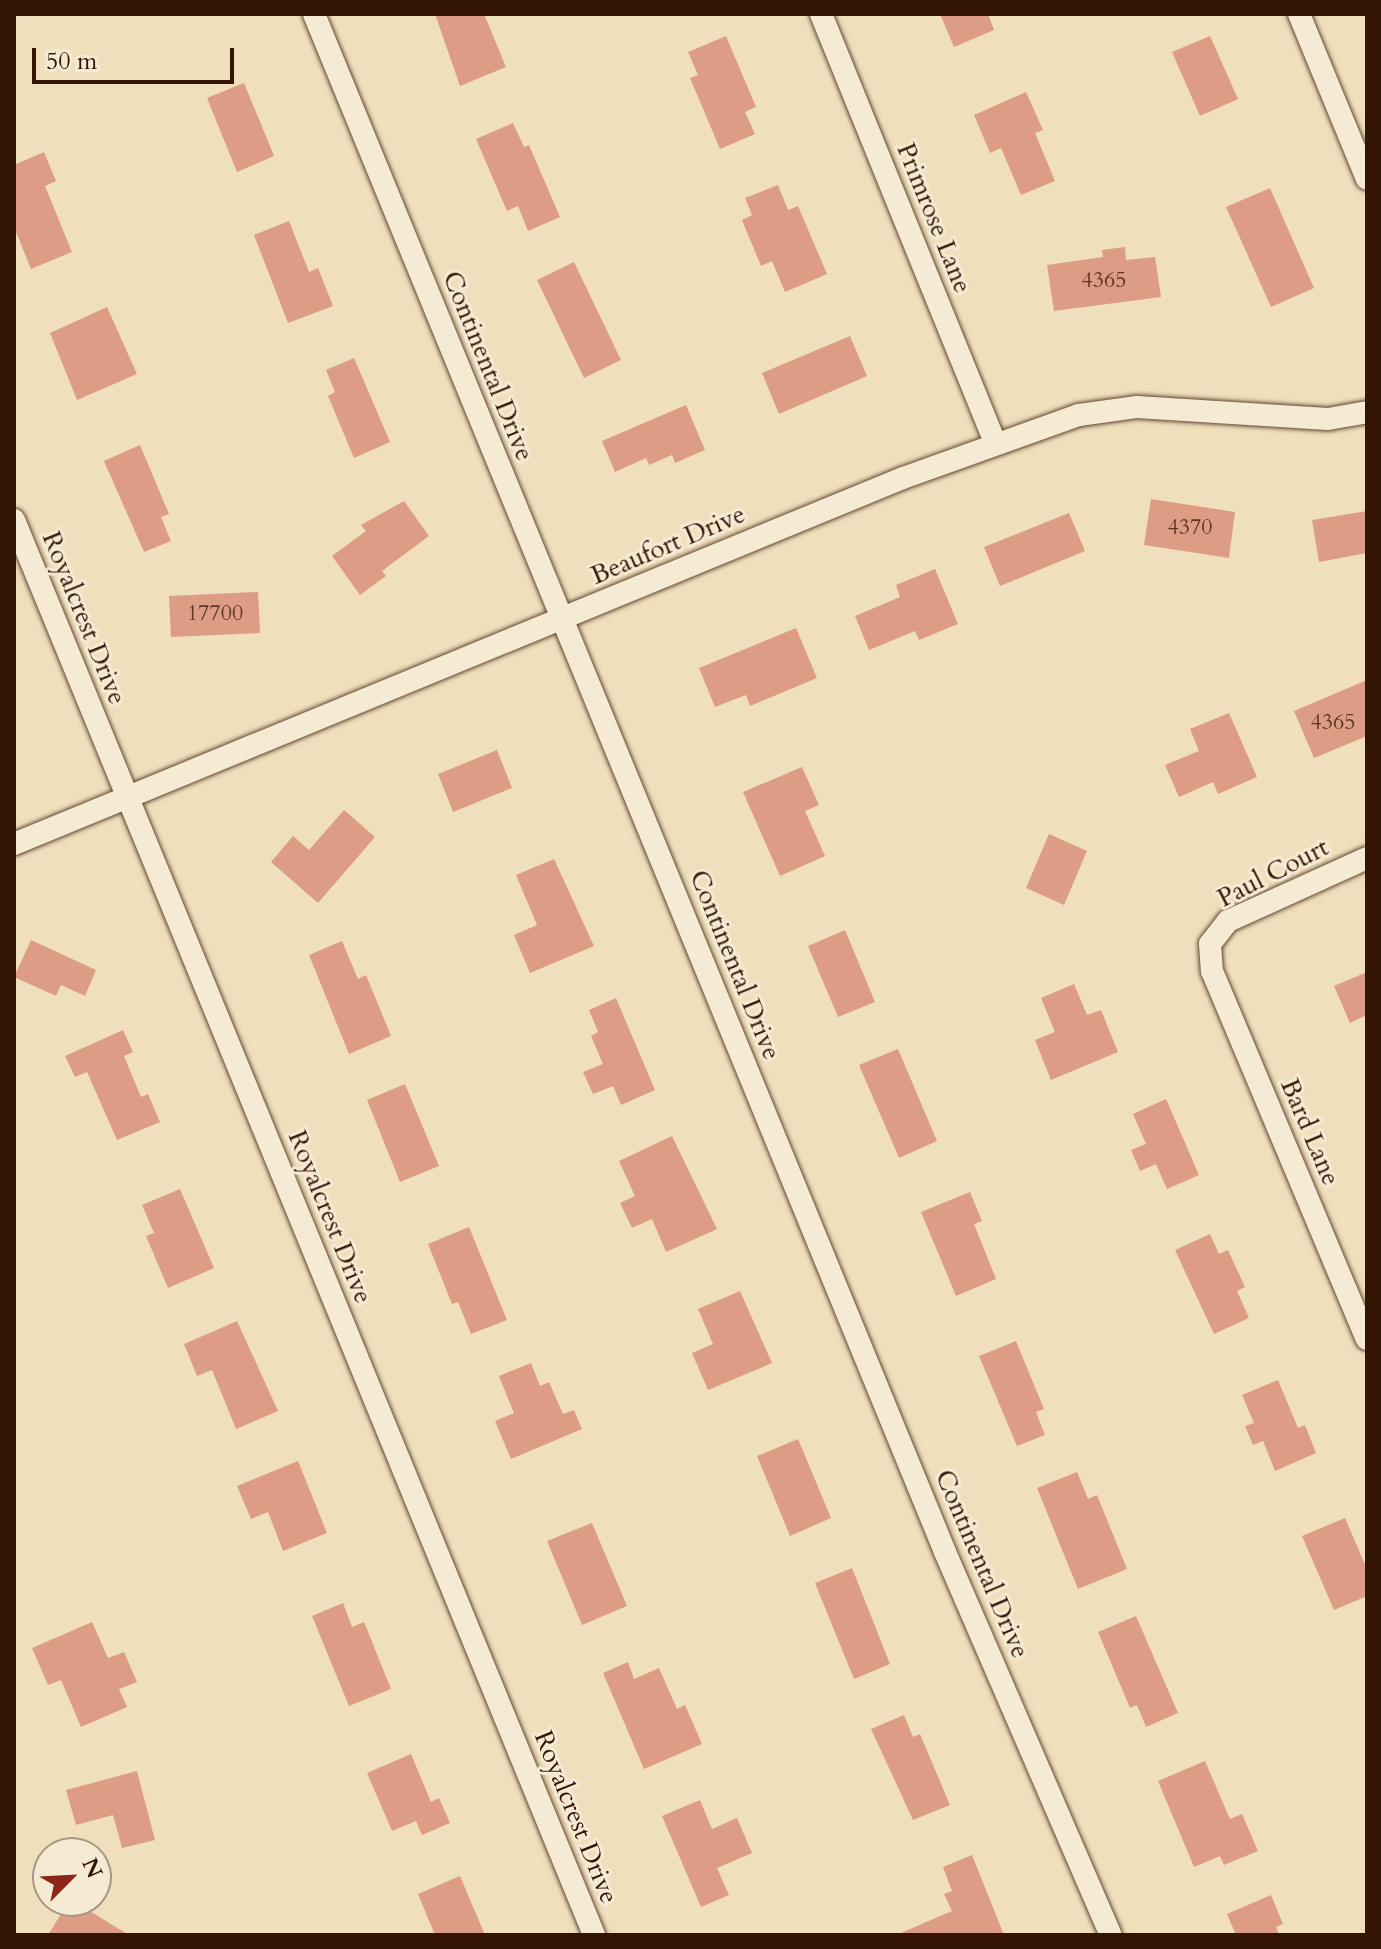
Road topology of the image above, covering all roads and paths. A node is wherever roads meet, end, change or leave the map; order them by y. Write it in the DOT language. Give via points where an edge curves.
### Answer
graph roads {
  1 [pos="314,14"];
  2 [pos="821,14"];
  3 [pos="1299,14"];
  4 [pos="1367,179"];
  5 [pos="1367,412"];
  6 [pos="995,443"];
  7 [pos="14,520"];
  8 [pos="564,619"];
  9 [pos="128,800"];
  10 [pos="14,844"];
  11 [pos="1367,858"];
  12 [pos="1210,944"];
  13 [pos="1367,1339"];
  14 [pos="594,1935"];
  15 [pos="1111,1935"];
  1 -- 8 [label="street, Continental Drive"];
  2 -- 6 [label="street, Primrose Lane"];
  3 -- 4 [label="street"];
  5 -- 6 [label="street, Beaufort Drive" via="1328,419 1137,407 1079,415"];
  6 -- 8 [label="street, Beaufort Drive"];
  7 -- 9 [label="street, Royalcrest Drive"];
  8 -- 9 [label="street, Beaufort Drive"];
  8 -- 15 [label="street, Continental Drive" via="945,1552"];
  9 -- 10 [label="street, Beaufort Drive"];
  9 -- 14 [label="street, Royalcrest Drive"];
  11 -- 12 [label="street, Paul Court" via="1228,921"];
  12 -- 13 [label="street, Bard Lane" via="1212,971"];
}
